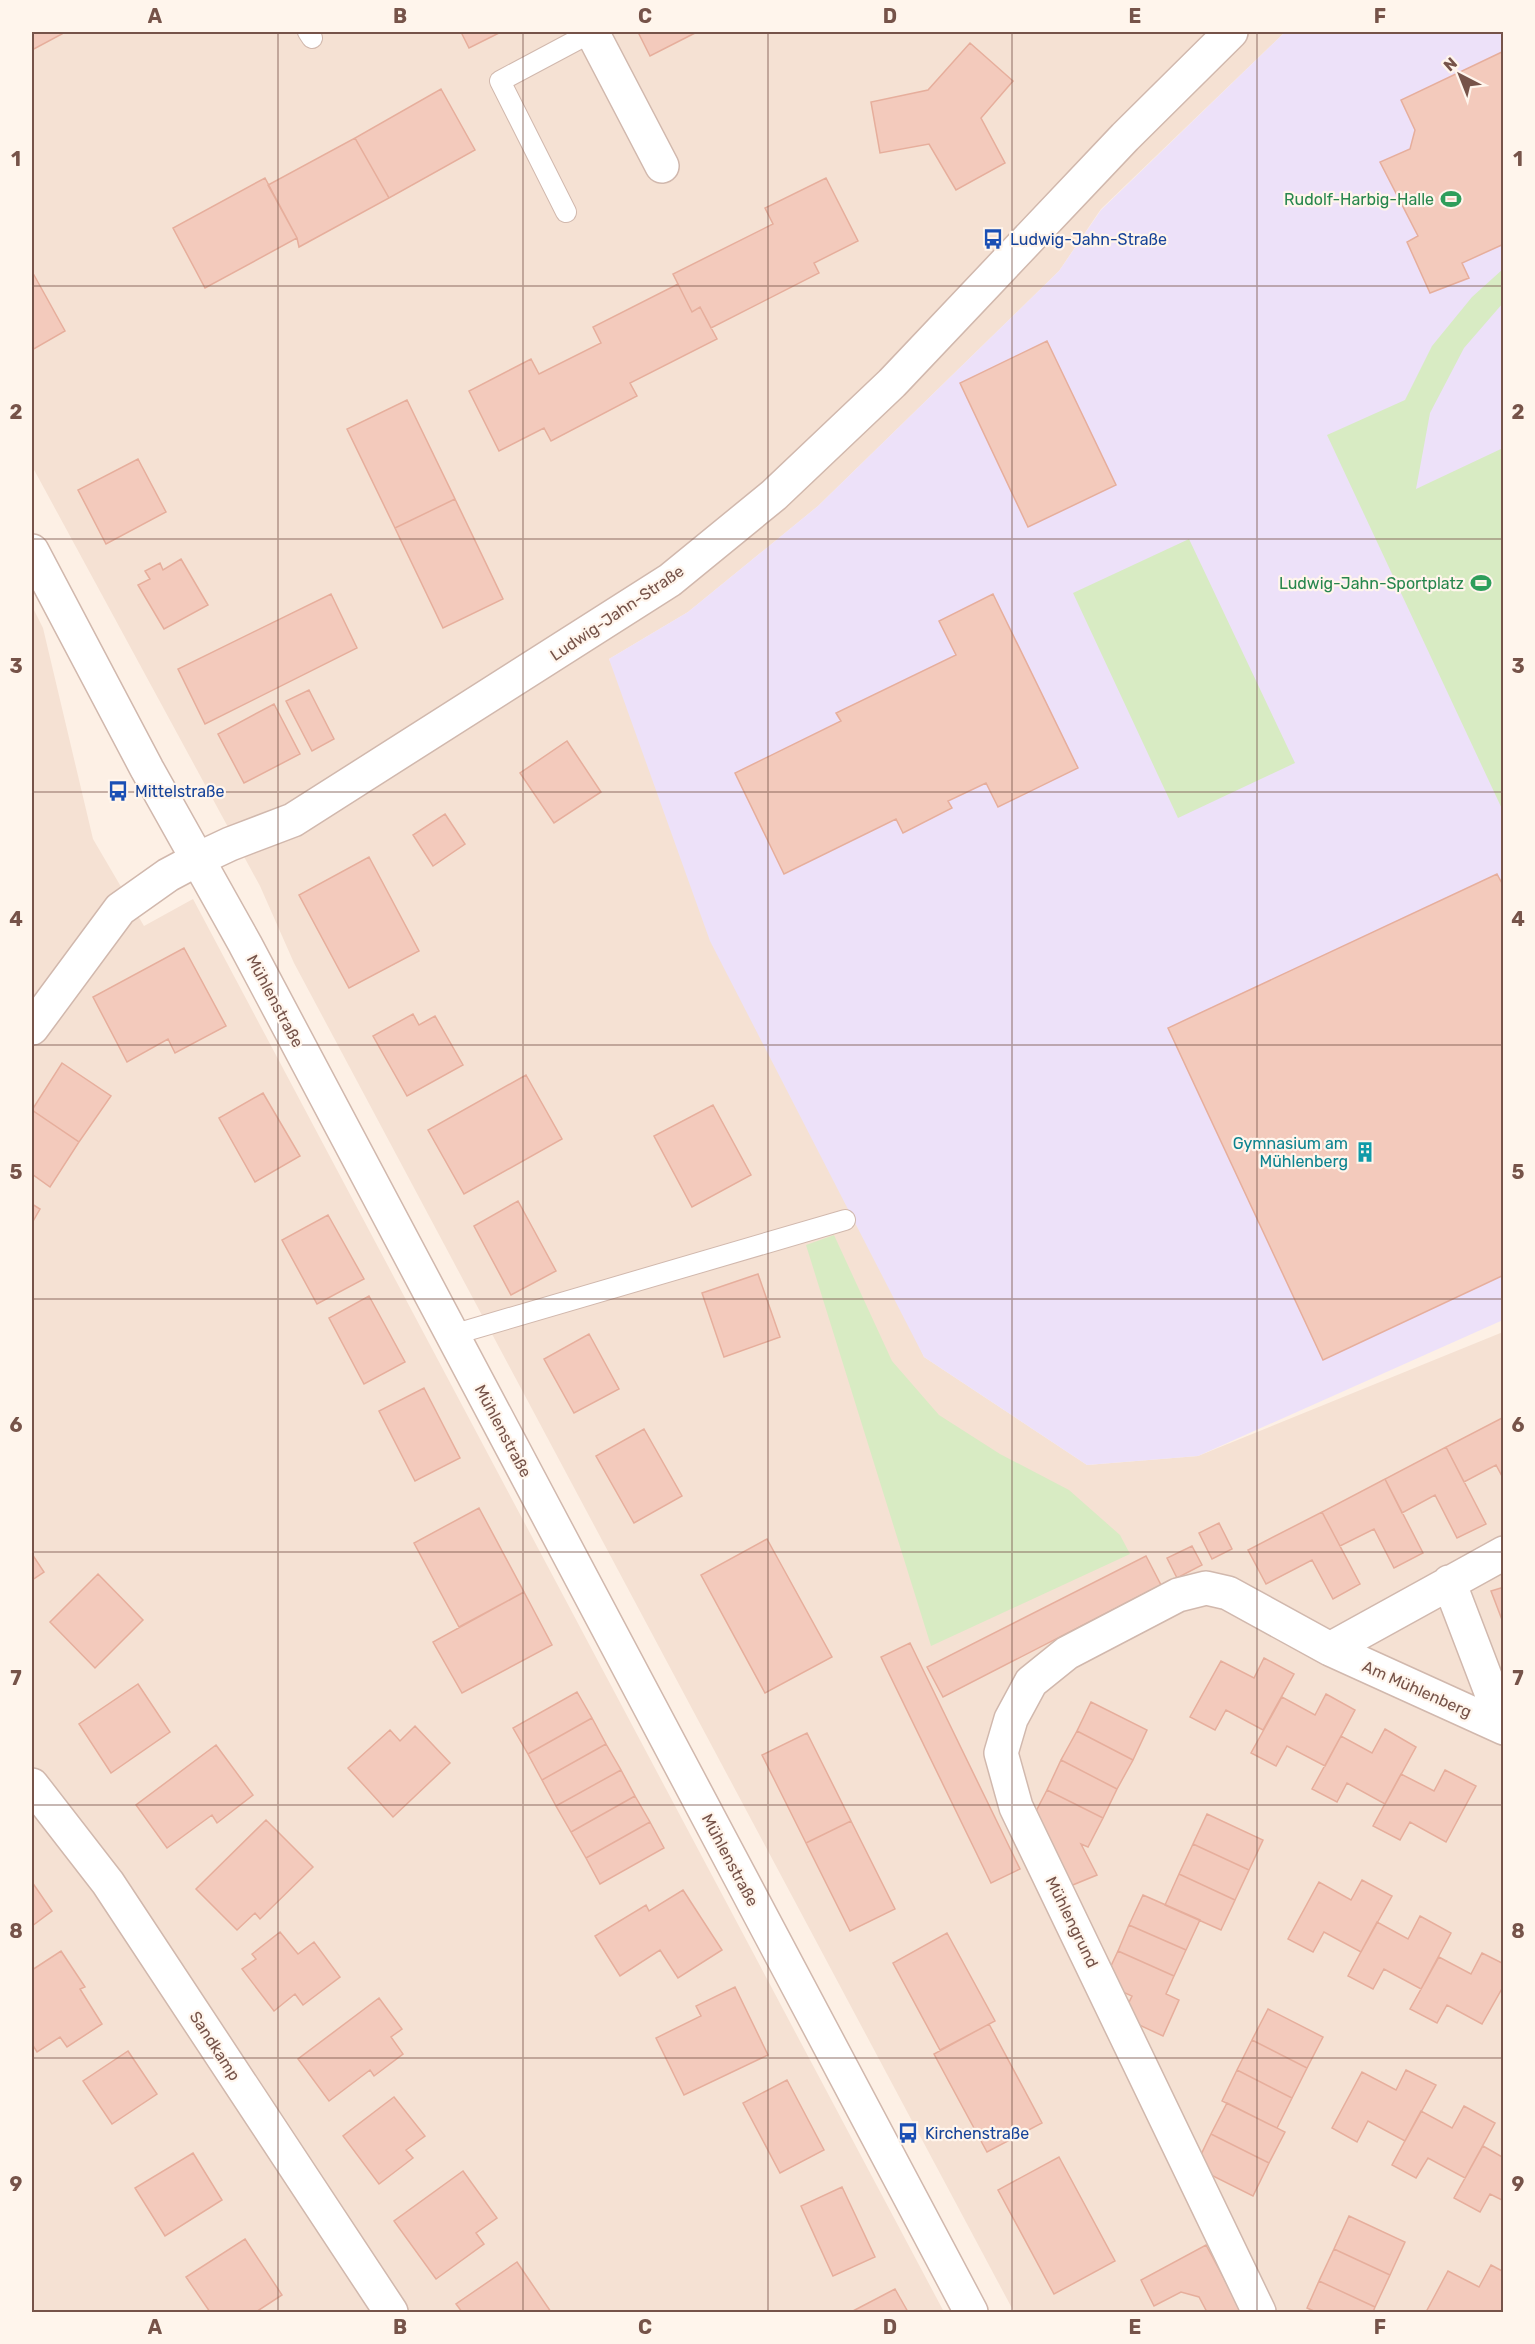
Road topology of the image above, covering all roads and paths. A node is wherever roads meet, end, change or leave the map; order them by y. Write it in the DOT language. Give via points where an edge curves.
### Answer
graph roads {
  1 [pos="592,32"];
  2 [pos="1231,32"];
  3 [pos="662,166"];
  4 [pos="566,212"];
  5 [pos="36,571"];
  6 [pos="198,859"];
  7 [pos="32,1028"];
  8 [pos="845,1220"];
  9 [pos="452,1335"];
  10 [pos="1503,1553"];
  11 [pos="1449,1582"];
  12 [pos="1178,1595"];
  13 [pos="1330,1649"];
  14 [pos="1503,1727"];
  15 [pos="32,1785"];
  16 [pos="391,2313"];
  17 [pos="971,2313"];
  18 [pos="1259,2313"];
  1 -- 3 [label="street"];
  1 -- 4 [label="lane" via="500,81"];
  2 -- 6 [label="street, Ludwig-Jahn-Straße" via="1125,137 892,383 774,495 670,580 293,820"];
  5 -- 6 [label="street, Mühlenstraße"];
  6 -- 7 [label="street" via="120,909"];
  6 -- 9 [label="street, Mühlenstraße"];
  8 -- 9 [label="lane"];
  9 -- 17 [label="street, Mühlenstraße"];
  10 -- 11 [label="street, Am Mühlenberg"];
  11 -- 13 [label="street, Am Mühlenberg"];
  11 -- 14 [label="street, Am Mühlenberg"];
  12 -- 13 [label="street, Am Mühlenberg" via="1206,1588 1228,1593"];
  12 -- 18 [label="street, Mühlengrund" via="1067,1653 1031,1682 1011,1719 1002,1753 1016,1807"];
  13 -- 14 [label="street, Am Mühlenberg"];
  15 -- 16 [label="street, Sandkamp" via="108,1883"];
}
